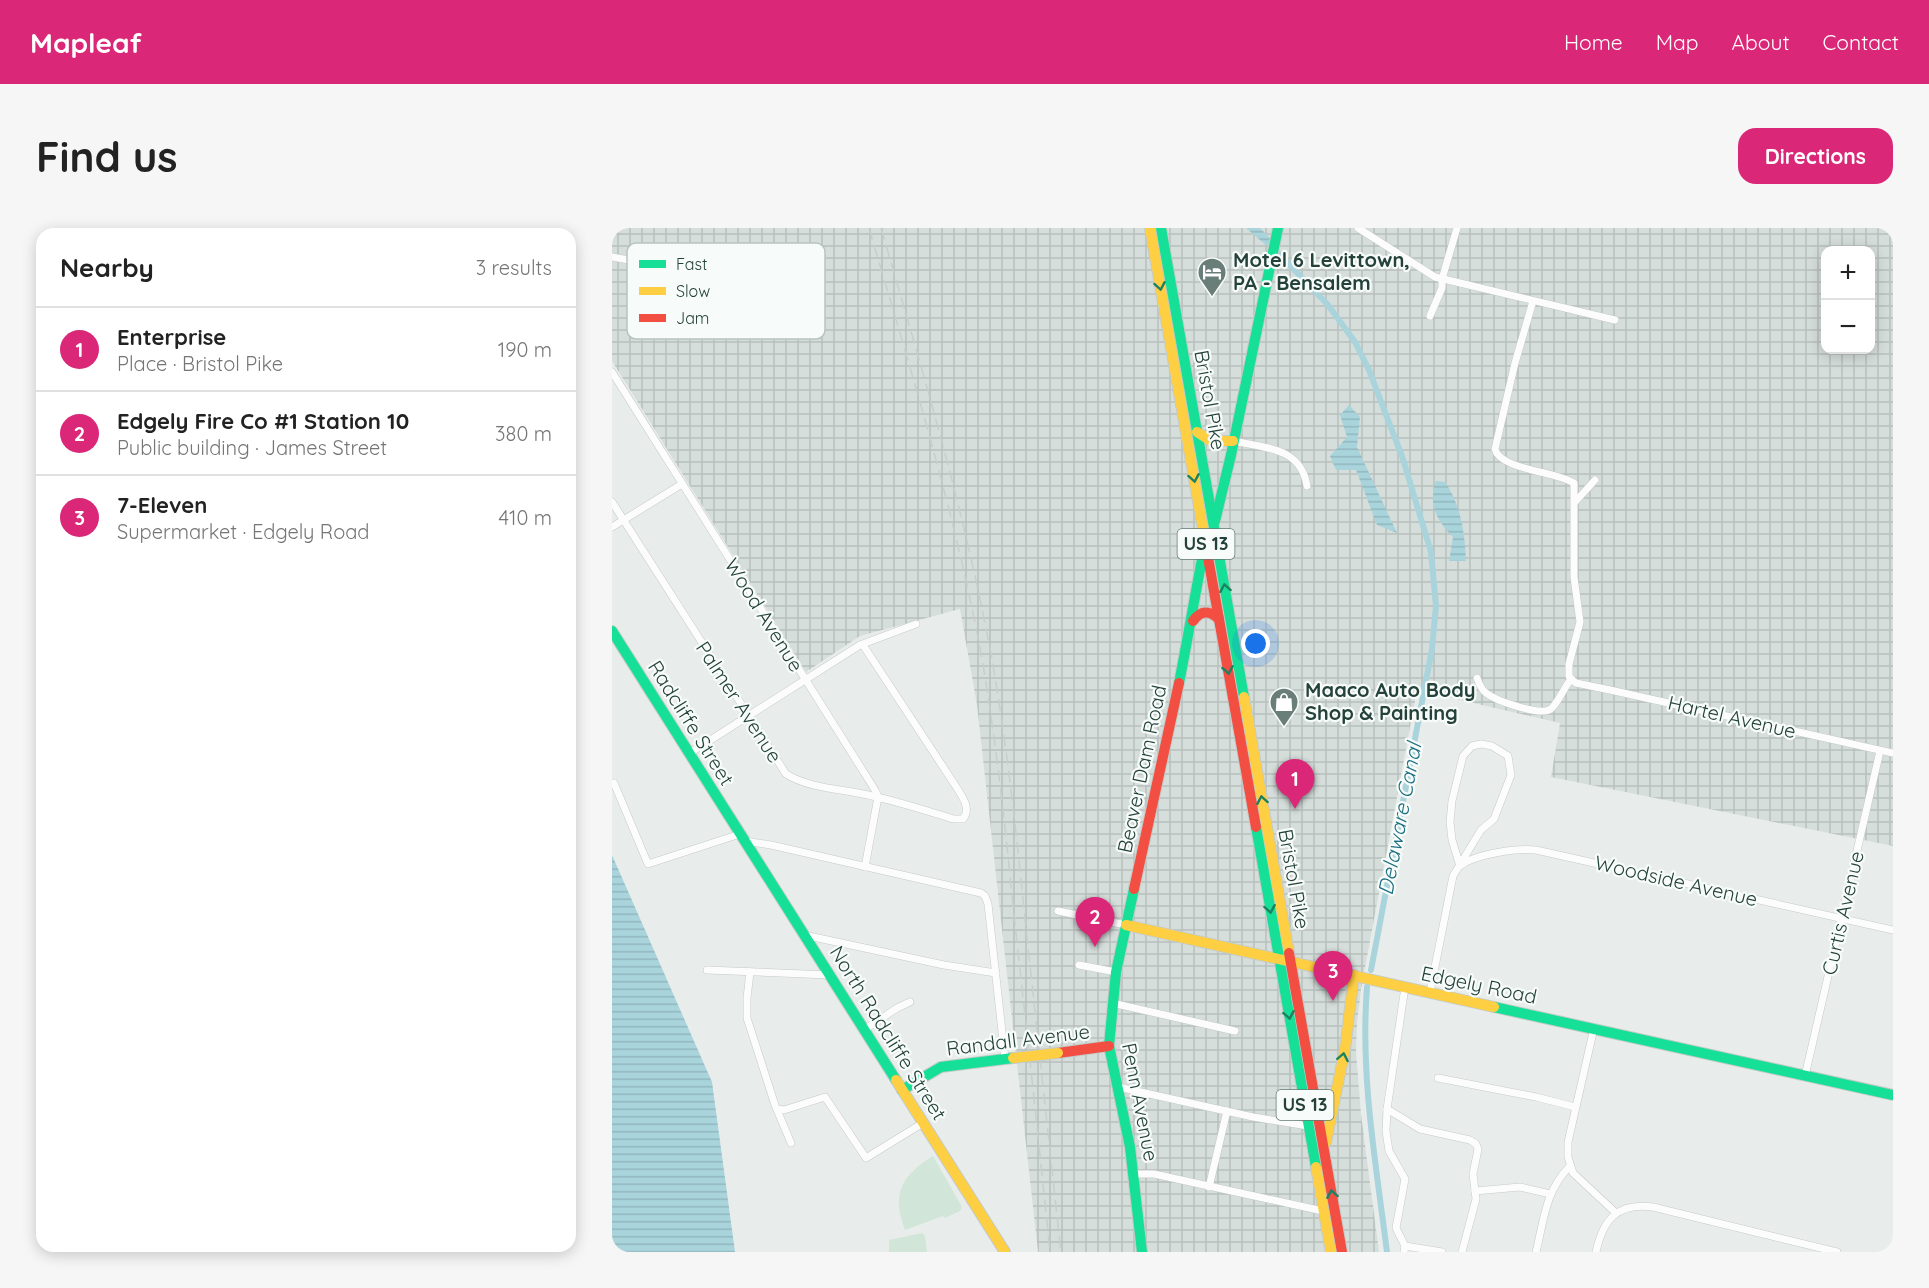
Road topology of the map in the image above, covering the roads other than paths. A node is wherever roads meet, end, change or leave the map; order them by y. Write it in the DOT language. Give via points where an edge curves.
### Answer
graph roads {
  1 [pos="1150,228"];
  2 [pos="1161,228"];
  3 [pos="1278,228"];
  4 [pos="1358,228"];
  5 [pos="1457,228"];
  6 [pos="612,257"];
  7 [pos="627,260"];
  8 [pos="1442,279"];
  9 [pos="1533,301"];
  10 [pos="1430,316"];
  11 [pos="1615,320"];
  12 [pos="612,372"];
  13 [pos="1197,432"];
  14 [pos="1233,441"];
  15 [pos="1595,480"];
  16 [pos="682,484"];
  17 [pos="1307,486"];
  18 [pos="612,502"];
  19 [pos="1575,502"];
  20 [pos="623,520"];
  21 [pos="612,527"];
  22 [pos="1214,529"];
  23 [pos="1205,540"];
  24 [pos="1219,619"];
  25 [pos="1192,622"];
  26 [pos="916,624"];
  27 [pos="612,631"];
  28 [pos="863,645"];
  29 [pos="1477,678"];
  30 [pos="806,680"];
  31 [pos="1571,680"];
  32 [pos="748,717"];
  33 [pos="1880,751"];
  34 [pos="690,753"];
  35 [pos="1893,753"];
  36 [pos="614,783"];
  37 [pos="878,797"];
  38 [pos="743,837"];
  39 [pos="1460,866"];
  40 [pos="865,867"];
  41 [pos="1058,911"];
  42 [pos="1842,918"];
  43 [pos="1126,925"];
  44 [pos="1893,930"];
  45 [pos="804,934"];
  46 [pos="1279,957"];
  47 [pos="1291,961"];
  48 [pos="1079,965"];
  49 [pos="707,970"];
  50 [pos="750,972"];
  51 [pos="1116,972"];
  52 [pos="996,973"];
  53 [pos="830,975"];
  54 [pos="1354,975"];
  55 [pos="1405,987"];
  56 [pos="1430,992"];
  57 [pos="910,1002"];
  58 [pos="1112,1003"];
  59 [pos="1594,1028"];
  60 [pos="864,1030"];
  61 [pos="1235,1031"];
  62 [pos="1109,1046"];
  63 [pos="1009,1059"];
  64 [pos="1805,1076"];
  65 [pos="1438,1078"];
  66 [pos="1118,1087"];
  67 [pos="902,1090"];
  68 [pos="1893,1095"];
  69 [pos="1575,1107"];
  70 [pos="777,1109"];
  71 [pos="1387,1109"];
  72 [pos="1227,1111"];
  73 [pos="923,1123"];
  74 [pos="1308,1126"];
  75 [pos="791,1143"];
  76 [pos="1324,1152"];
  77 [pos="1569,1167"];
  78 [pos="1135,1174"];
  79 [pos="1209,1187"];
  80 [pos="1475,1191"];
  81 [pos="1550,1194"];
  82 [pos="1323,1211"];
  83 [pos="1616,1214"];
  84 [pos="1404,1249"];
  85 [pos="1005,1252"];
  86 [pos="1142,1252"];
  87 [pos="1331,1252"];
  88 [pos="1342,1252"];
  89 [pos="1442,1252"];
  90 [pos="1462,1252"];
  91 [pos="1536,1252"];
  92 [pos="1596,1252"];
  93 [pos="1837,1252"];
  1 -- 23 [label="main road, Bristol Pike / US 13, one-way"];
  2 -- 13 [label="main road, Bristol Pike / US 13"];
  3 -- 14 [label="main road"];
  4 -- 8 [label="street"];
  5 -- 8 [label="street"];
  6 -- 7 [label="street"];
  8 -- 9 [label="street"];
  8 -- 10 [label="street"];
  9 -- 11 [label="street"];
  9 -- 19 [label="street" via="1495,449 1502,459 1513,464 1572,482"];
  12 -- 16 [label="street, Wood Avenue"];
  13 -- 14 [label="main road" via="1211,441"];
  13 -- 22 [label="main road, Bristol Pike / US 13"];
  14 -- 17 [label="street" via="1287,453 1302,468"];
  14 -- 22 [label="main road"];
  15 -- 19 [label="street"];
  16 -- 20 [label="street"];
  16 -- 30 [label="street, Wood Avenue"];
  18 -- 20 [label="street, Palmer Avenue"];
  19 -- 31 [label="street" via="1574,577 1580,612 1568,672"];
  20 -- 21 [label="street"];
  20 -- 32 [label="street, Palmer Avenue"];
  47 -- 22 [label="main road, Bristol Pike / US 13, one-way"];
  23 -- 24 [label="main road, Bristol Pike / US 13"];
  23 -- 25 [label="main road, Beaver Dam Road"];
  24 -- 25 [label="main road" via="1206,611 1197,614"];
  24 -- 46 [label="main road, Bristol Pike / US 13, one-way"];
  25 -- 43 [label="main road, Beaver Dam Road"];
  26 -- 28 [label="street"];
  27 -- 34 [label="main road, Radcliffe Street"];
  28 -- 30 [label="street"];
  28 -- 37 [label="street, Palmer Avenue" via="967,808 960,820"];
  29 -- 31 [label="street" via="1481,688 1493,698 1542,711 1551,709"];
  30 -- 32 [label="street"];
  30 -- 37 [label="street, Wood Avenue"];
  31 -- 33 [label="street, Hartel Avenue"];
  32 -- 34 [label="street"];
  32 -- 37 [label="street, Palmer Avenue" via="781,768 793,778"];
  33 -- 35 [label="street, Hartel Avenue"];
  33 -- 42 [label="street, Curtis Avenue"];
  34 -- 38 [label="main road, Radcliffe Street"];
  36 -- 38 [label="street" via="648,864"];
  37 -- 40 [label="street"];
  38 -- 40 [label="street"];
  38 -- 45 [label="main road, North Radcliffe Street"];
  39 -- 39 [label="street" via="1450,822 1457,774 1466,750 1475,744 1485,744 1508,756 1511,775 1494,819 1481,830"];
  39 -- 42 [label="street, Woodside Avenue" via="1470,859 1536,850"];
  39 -- 56 [label="street" via="1453,876"];
  40 -- 52 [label="street" via="985,896"];
  41 -- 43 [label="street, Edgely Road"];
  42 -- 44 [label="street, Woodside Avenue"];
  42 -- 64 [label="street, Curtis Avenue"];
  43 -- 46 [label="main road, Edgely Road"];
  43 -- 51 [label="main road, Penn Avenue"];
  45 -- 52 [label="street"];
  45 -- 53 [label="main road, North Radcliffe Street"];
  46 -- 47 [label="main road, Edgely Road"];
  46 -- 74 [label="main road, Bristol Pike / US 13, one-way"];
  47 -- 54 [label="main road, Edgely Road"];
  47 -- 76 [label="main road, Bristol Pike / US 13"];
  48 -- 51 [label="street"];
  49 -- 50 [label="street"];
  50 -- 53 [label="street"];
  50 -- 70 [label="street" via="747,1018"];
  51 -- 58 [label="main road, Penn Avenue"];
  52 -- 63 [label="street"];
  53 -- 60 [label="main road, North Radcliffe Street"];
  54 -- 55 [label="main road, Edgely Road"];
  76 -- 54 [label="main road, one-way" via="1345,1049"];
  55 -- 56 [label="main road, Edgely Road"];
  55 -- 71 [label="street"];
  56 -- 59 [label="main road, Edgely Road"];
  57 -- 60 [label="street"];
  58 -- 61 [label="street"];
  58 -- 62 [label="main road, Penn Avenue"];
  59 -- 64 [label="main road, Edgely Road"];
  59 -- 69 [label="street"];
  60 -- 67 [label="main road, North Radcliffe Street"];
  62 -- 63 [label="main road, Randall Avenue, bridge"];
  62 -- 66 [label="main road, Penn Avenue"];
  63 -- 67 [label="main road, Randall Avenue" via="941,1067"];
  64 -- 68 [label="main road, Edgely Road"];
  65 -- 69 [label="street"];
  66 -- 72 [label="street"];
  66 -- 78 [label="main road, Penn Avenue"];
  67 -- 73 [label="main road, North Radcliffe Street"];
  69 -- 77 [label="street" via="1568,1142"];
  70 -- 73 [label="street" via="825,1097 866,1158"];
  70 -- 75 [label="street"];
  71 -- 80 [label="street" via="1420,1129 1473,1142 1478,1149 1473,1174"];
  71 -- 84 [label="street" via="1389,1151 1405,1179 1396,1228"];
  72 -- 74 [label="street"];
  72 -- 79 [label="street"];
  73 -- 85 [label="main road, North Radcliffe Street"];
  74 -- 82 [label="main road, Bristol Pike / US 13"];
  88 -- 76 [label="main road, Bristol Pike / US 13, one-way"];
  77 -- 81 [label="street"];
  77 -- 83 [label="street"];
  78 -- 79 [label="street" via="1155,1174"];
  78 -- 86 [label="main road, Penn Avenue"];
  79 -- 82 [label="street"];
  80 -- 81 [label="street" via="1520,1187"];
  80 -- 90 [label="street"];
  81 -- 91 [label="street"];
  82 -- 87 [label="main road, Bristol Pike / US 13"];
  83 -- 92 [label="street" via="1604,1227"];
  83 -- 93 [label="street" via="1628,1207 1653,1207"];
  84 -- 89 [label="street"];
}
